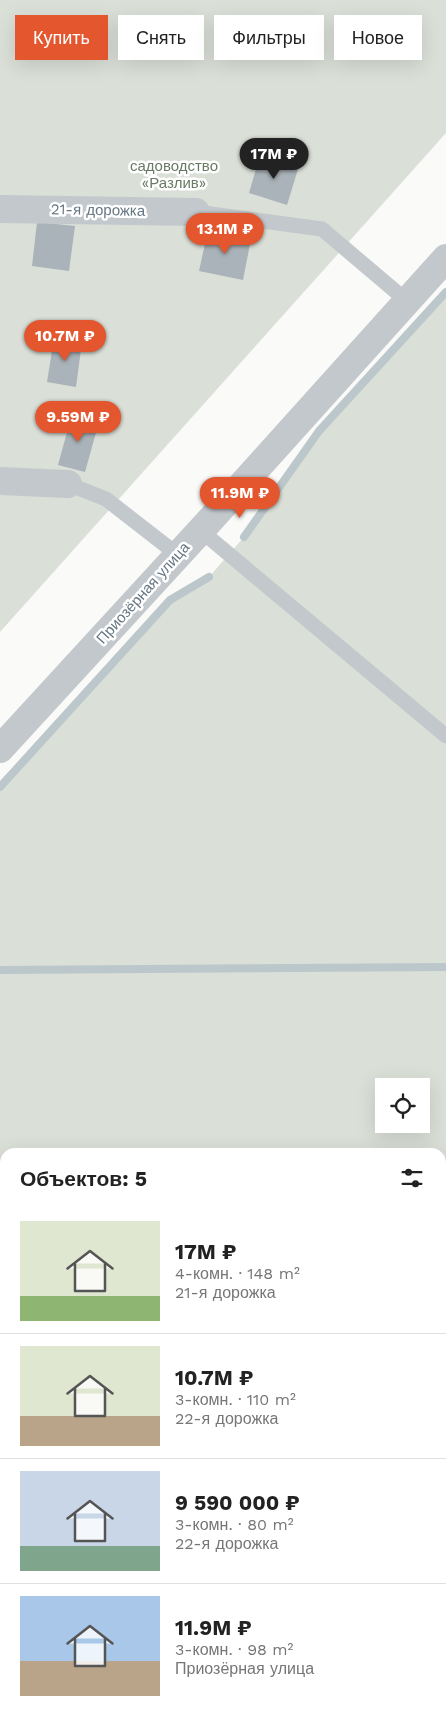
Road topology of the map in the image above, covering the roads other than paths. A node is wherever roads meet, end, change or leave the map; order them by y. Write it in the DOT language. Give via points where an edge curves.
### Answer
graph roads {
  1 [pos="0,209"];
  2 [pos="196,212"];
  3 [pos="446,258"];
  4 [pos="407,301"];
  5 [pos="0,481"];
  6 [pos="68,484"];
  7 [pos="200,530"];
  8 [pos="178,555"];
  9 [pos="446,736"];
  10 [pos="0,749"];
  1 -- 2 [label="street, 21-я дорожка"];
  2 -- 4 [label="lane" via="322,229"];
  3 -- 4 [label="street, Приозёрная улица"];
  4 -- 7 [label="street, Приозёрная улица"];
  5 -- 6 [label="street"];
  6 -- 8 [label="lane" via="106,499"];
  7 -- 8 [label="street, Приозёрная улица"];
  7 -- 9 [label="lane"];
  8 -- 10 [label="street, Приозёрная улица"];
}
